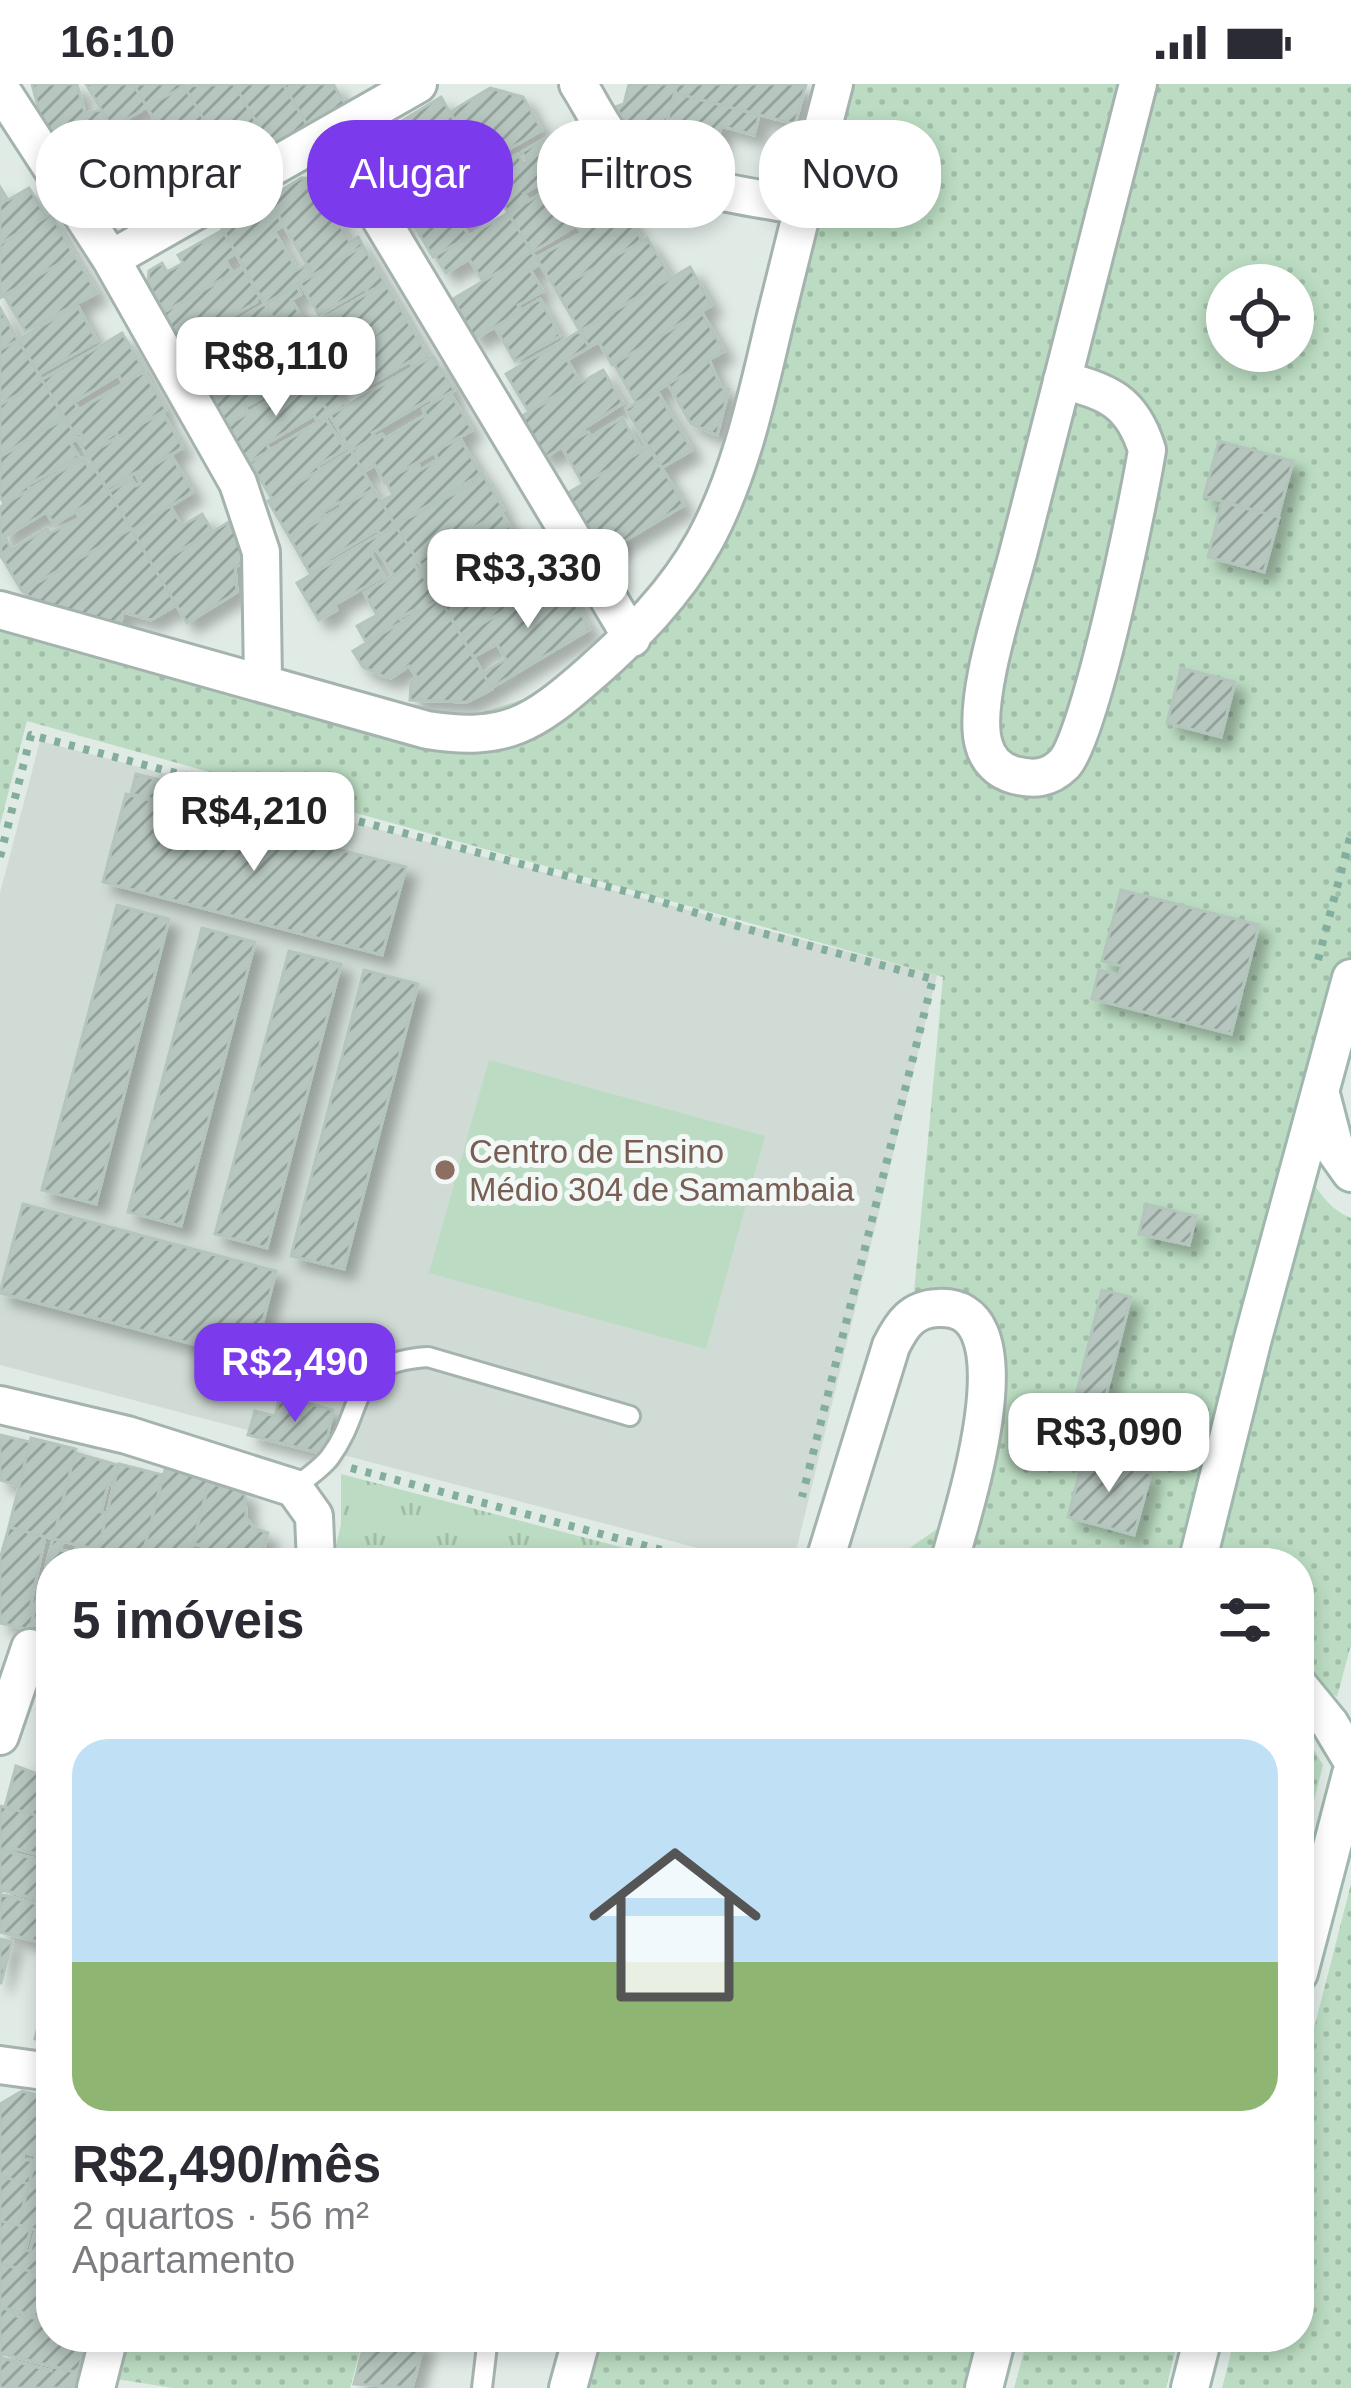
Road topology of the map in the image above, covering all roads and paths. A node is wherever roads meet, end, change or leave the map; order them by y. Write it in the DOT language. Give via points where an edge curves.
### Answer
graph roads {
  1 [pos="418,84"];
  2 [pos="578,84"];
  3 [pos="834,84"];
  4 [pos="1138,84"];
  5 [pos="3,97"];
  6 [pos="358,120"];
  7 [pos="825,120"];
  8 [pos="307,149"];
  9 [pos="759,198"];
  10 [pos="386,228"];
  11 [pos="797,228"];
  12 [pos="111,259"];
  13 [pos="1062,380"];
  14 [pos="0,610"];
  15 [pos="632,638"];
  16 [pos="263,681"];
  17 [pos="0,857"];
  18 [pos="1351,978"];
  19 [pos="1320,1089"];
  20 [pos="1351,1173"];
  21 [pos="0,1405"];
  22 [pos="630,1416"];
  23 [pos="294,1488"];
  24 [pos="797,1518"];
  25 [pos="315,1548"];
  26 [pos="829,1548"];
  27 [pos="953,1548"];
  28 [pos="1201,1548"];
  29 [pos="27,1647"];
  30 [pos="1314,1704"];
  31 [pos="0,1736"];
  32 [pos="1351,1759"];
  33 [pos="1351,1774"];
  34 [pos="1314,1916"];
  35 [pos="0,2065"];
  36 [pos="36,2070"];
  37 [pos="106,2352"];
  38 [pos="486,2352"];
  39 [pos="578,2352"];
  40 [pos="993,2352"];
  41 [pos="1199,2352"];
  42 [pos="96,2388"];
  43 [pos="482,2388"];
  44 [pos="568,2388"];
  45 [pos="984,2388"];
  46 [pos="1190,2388"];
  1 -- 6 [label="street"];
  2 -- 9 [label="street" via="634,163"];
  3 -- 7 [label="street"];
  4 -- 13 [label="street"];
  5 -- 12 [label="street"];
  8 -- 12 [label="street"];
  10 -- 15 [label="street"];
  11 -- 15 [label="street" via="725,500 672,592"];
  12 -- 16 [label="street" via="252,521 261,552"];
  13 -- 13 [label="street" via="979,722 988,758 1029,779 1068,761 1086,714 1147,449 1119,401"];
  14 -- 16 [label="street"];
  15 -- 16 [label="street" via="506,733 427,730"];
  17 -- 24 [label="path" via="32,735 933,979"];
  18 -- 19 [label="street"];
  19 -- 20 [label="street" via="1336,1152"];
  19 -- 28 [label="street"];
  21 -- 23 [label="street"];
  22 -- 23 [label="lane" via="428,1357 398,1359 376,1370 332,1455"];
  23 -- 25 [label="street" via="314,1516"];
  26 -- 27 [label="street" via="891,1346 912,1315 950,1307 979,1331 988,1372"];
  29 -- 31 [label="street"];
  30 -- 32 [label="street"];
  33 -- 34 [label="street"];
  35 -- 36 [label="street"];
  37 -- 42 [label="street"];
  38 -- 43 [label="lane"];
  39 -- 44 [label="street"];
  40 -- 45 [label="street"];
  41 -- 46 [label="street"];
}
